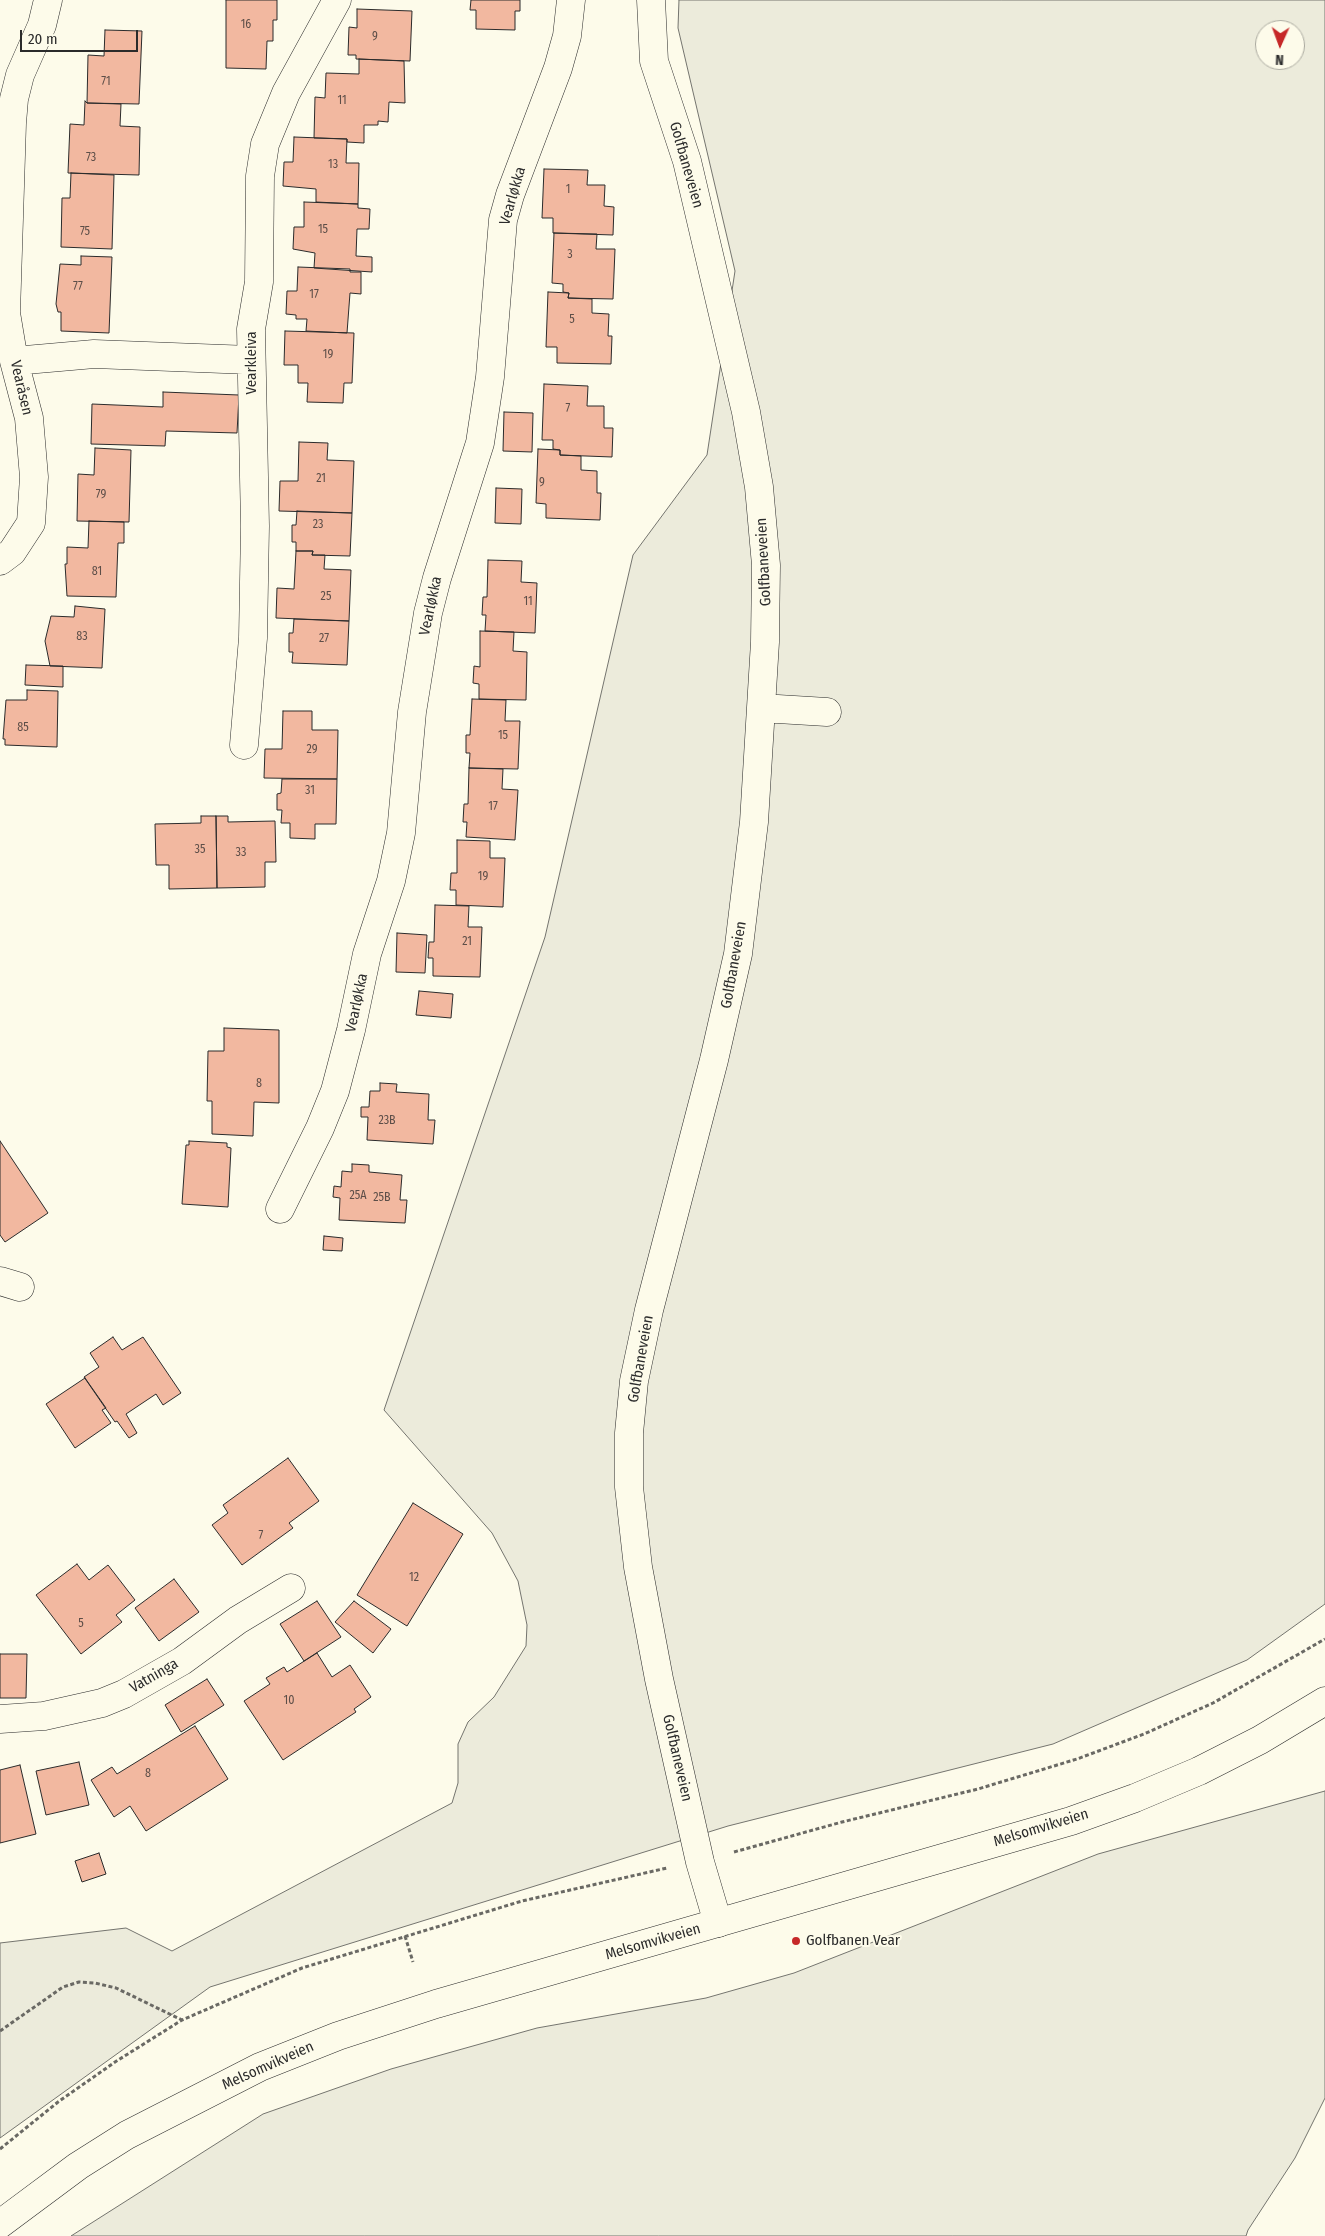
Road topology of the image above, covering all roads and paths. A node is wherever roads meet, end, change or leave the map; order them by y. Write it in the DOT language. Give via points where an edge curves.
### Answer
graph roads {
  1 [pos="48,0"];
  2 [pos="337,0"];
  3 [pos="571,0"];
  4 [pos="651,0"];
  5 [pos="250,360"];
  6 [pos="14,361"];
  7 [pos="0,561"];
  8 [pos="761,708"];
  9 [pos="827,712"];
  10 [pos="244,744"];
  11 [pos="280,1208"];
  12 [pos="291,1588"];
  13 [pos="1325,1640"];
  14 [pos="1325,1701"];
  15 [pos="0,1719"];
  16 [pos="700,1862"];
  17 [pos="718,1924"];
  18 [pos="405,1936"];
  19 [pos="413,1962"];
  20 [pos="182,2020"];
  21 [pos="0,2031"];
  22 [pos="0,2149"];
  23 [pos="0,2224"];
  1 -- 6 [label="street, Vearåsen" via="42,25 20,75 12,115 6,313"];
  2 -- 5 [label="street, Vearkleiva" via="286,93 265,144 260,176 259,282"];
  3 -- 11 [label="street, Vearløkka" via="567,36 558,68 503,220 490,377 480,444 428,613 412,712 402,833 391,881 366,954 335,1091"];
  4 -- 8 [label="street, Golfbaneveien" via="654,60 687,161 730,341 759,487 766,565 766,642"];
  5 -- 6 [label="street" via="94,354"];
  5 -- 10 [label="street, Vearkleiva" via="255,526 253,638"];
  6 -- 7 [label="street, Vearåsen" via="29,418 34,476 31,523 12,552"];
  8 -- 9 [label="street"];
  8 -- 16 [label="street, Golfbaneveien" via="754,822 738,954 650,1310 634,1381 629,1433 629,1487 638,1566"];
  12 -- 15 [label="street, Vatninga" via="124,1694 102,1703 44,1716"];
  13 -- 16 [label="path" via="1213,1703 1077,1759 978,1789 842,1822"];
  14 -- 17 [label="street, Melsomvikveien" via="1260,1740 1135,1798 1071,1821"];
  16 -- 17 [label="street, Golfbaneveien"];
  16 -- 18 [label="path" via="531,1899"];
  17 -- 23 [label="street, Melsomvikveien" via="436,2004 338,2036 260,2067 127,2134 63,2176"];
  18 -- 19 [label="path"];
  18 -- 20 [label="path" via="302,1968"];
  20 -- 21 [label="path" via="116,1988 79,1982 63,1988"];
  20 -- 22 [label="path" via="74,2091"];
}
